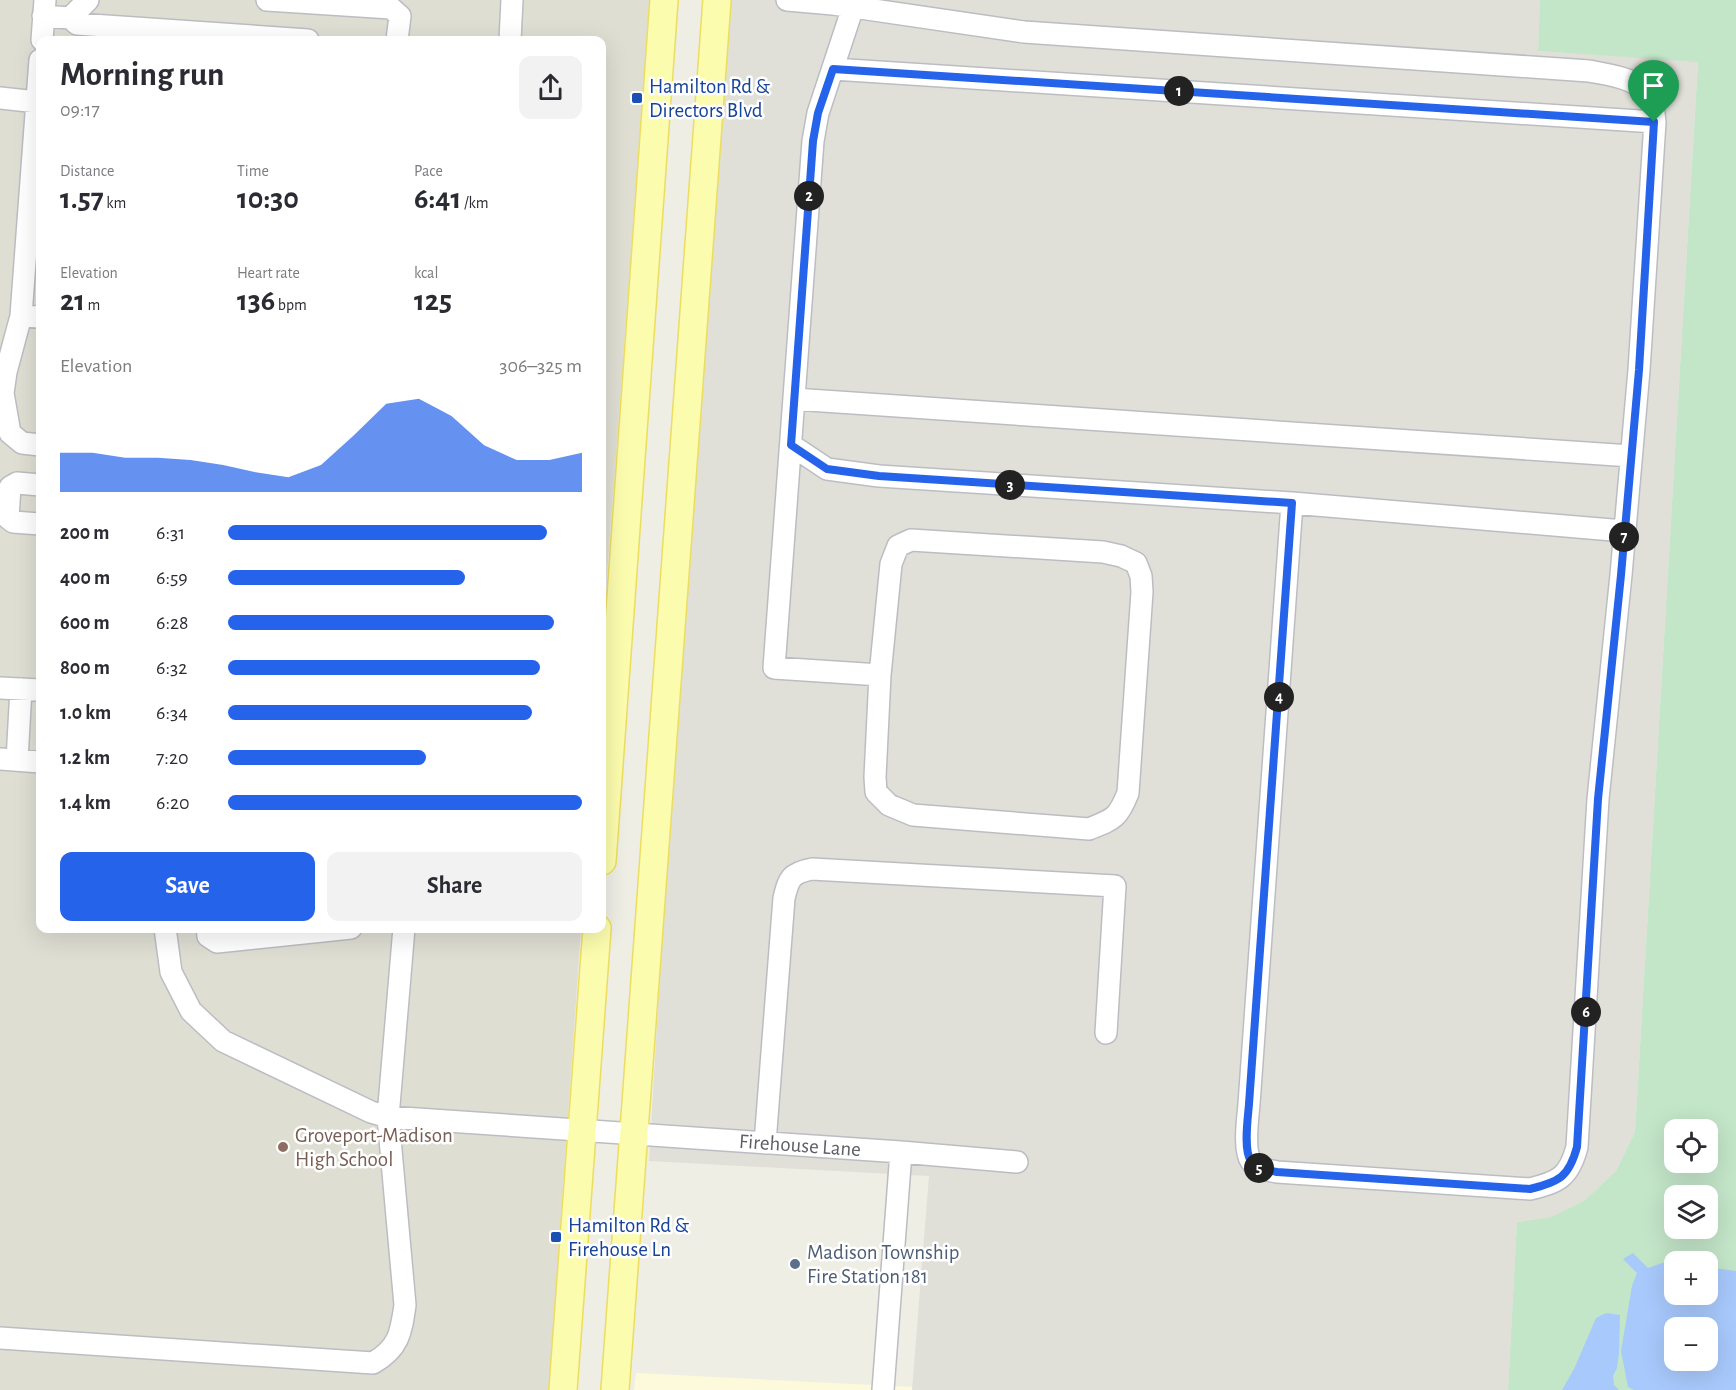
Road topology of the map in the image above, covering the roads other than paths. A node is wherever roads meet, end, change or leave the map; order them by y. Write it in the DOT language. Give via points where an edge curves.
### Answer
graph roads {
  1 [pos="88,0"];
  2 [pos="267,0"];
  3 [pos="512,0"];
  4 [pos="664,0"];
  5 [pos="717,0"];
  6 [pos="788,0"];
  7 [pos="856,4"];
  8 [pos="889,6"];
  9 [pos="44,8"];
  10 [pos="70,18"];
  11 [pos="42,36"];
  12 [pos="250,36"];
  13 [pos="398,36"];
  14 [pos="510,36"];
  15 [pos="833,69"];
  16 [pos="0,98"];
  17 [pos="36,99"];
  18 [pos="1654,122"];
  19 [pos="36,187"];
  20 [pos="32,287"];
  21 [pos="31,316"];
  22 [pos="794,399"];
  23 [pos="36,445"];
  24 [pos="791,445"];
  25 [pos="1631,456"];
  26 [pos="36,485"];
  27 [pos="1292,503"];
  28 [pos="36,524"];
  29 [pos="1624,531"];
  30 [pos="880,675"];
  31 [pos="20,689"];
  32 [pos="8,760"];
  33 [pos="36,762"];
  34 [pos="606,805"];
  35 [pos="166,933"];
  36 [pos="208,933"];
  37 [pos="303,933"];
  38 [pos="404,933"];
  39 [pos="597,933"];
  40 [pos="1106,1033"];
  41 [pos="388,1117"];
  42 [pos="582,1130"];
  43 [pos="633,1134"];
  44 [pos="765,1143"];
  45 [pos="901,1152"];
  46 [pos="1017,1162"];
  47 [pos="0,1338"];
  48 [pos="563,1390"];
  49 [pos="615,1390"];
  50 [pos="883,1390"];
  1 -- 10 [label="street"];
  2 -- 13 [label="street" via="391,8 400,16"];
  3 -- 14 [label="street"];
  4 -- 34 [label="main road"];
  5 -- 43 [label="main road"];
  6 -- 7 [label="street"];
  7 -- 8 [label="street"];
  7 -- 15 [label="street"];
  8 -- 18 [label="street" via="921,18 1024,32 1589,71 1623,78 1642,89 1652,100"];
  9 -- 10 [label="street"];
  9 -- 11 [label="street"];
  10 -- 12 [label="street" via="77,24"];
  15 -- 18 [label="street"];
  15 -- 22 [label="street" via="813,141"];
  16 -- 17 [label="street"];
  18 -- 25 [label="street"];
  19 -- 20 [label="street"];
  20 -- 21 [label="street"];
  21 -- 23 [label="street" via="6,372 3,393 10,433 22,443"];
  22 -- 24 [label="street"];
  22 -- 25 [label="street"];
  24 -- 27 [label="street" via="827,469 879,476"];
  24 -- 30 [label="street" via="774,668"];
  25 -- 29 [label="street"];
  26 -- 28 [label="street" via="17,483 10,487 8,518"];
  27 -- 29 [label="street"];
  27 -- 29 [label="street" via="1247,1131 1250,1161 1259,1168 1277,1172 1530,1189 1561,1179 1573,1163 1578,1135 1598,799"];
  30 -- 30 [label="street" via="891,564 898,546 911,540 1103,552 1136,564 1141,576 1128,793 1121,811 1089,829 913,815 889,805 876,792"];
  31 -- 32 [label="street"];
  32 -- 33 [label="street"];
  35 -- 41 [label="street, Firehouse Lane" via="171,972 191,1011 223,1041"];
  36 -- 37 [label="street" via="217,942"];
  38 -- 41 [label="street"];
  39 -- 42 [label="main road"];
  40 -- 44 [label="street" via="1115,886 812,869 797,872 784,898"];
  41 -- 42 [label="street, Firehouse Lane"];
  41 -- 47 [label="street" via="405,1305 401,1333 388,1354 373,1363"];
  42 -- 43 [label="street, Firehouse Lane"];
  42 -- 48 [label="main road"];
  43 -- 44 [label="street, Firehouse Lane"];
  43 -- 49 [label="main road"];
  44 -- 45 [label="street, Firehouse Lane"];
  45 -- 46 [label="street, Firehouse Lane"];
  45 -- 50 [label="street"];
}
